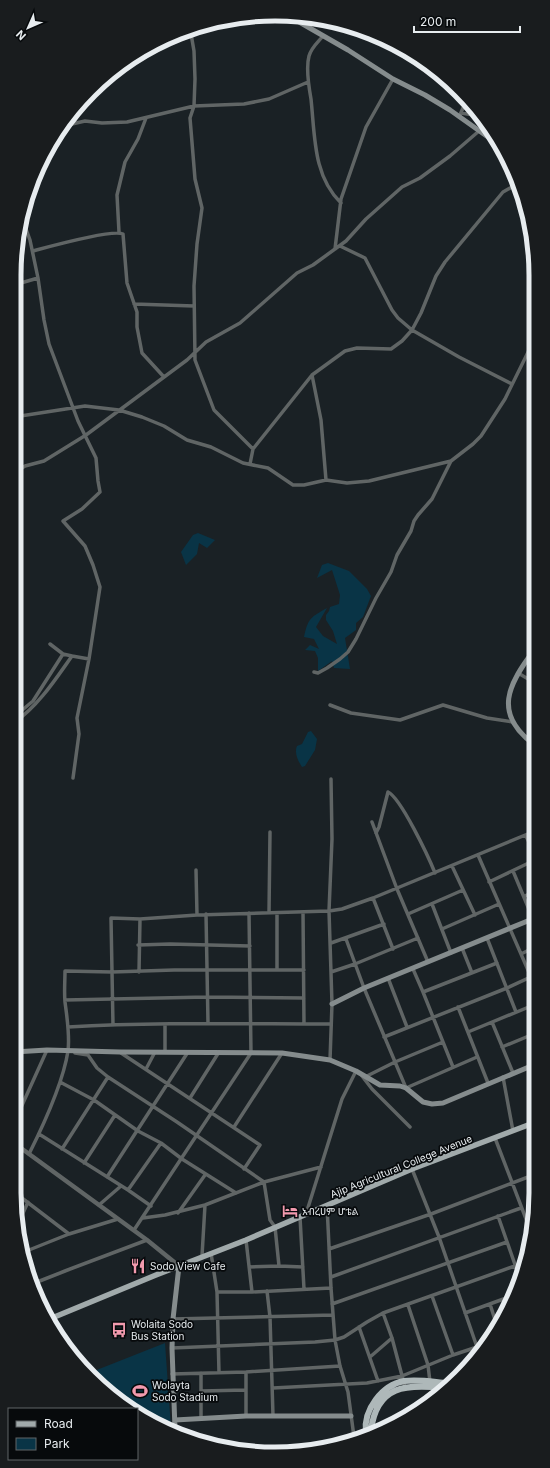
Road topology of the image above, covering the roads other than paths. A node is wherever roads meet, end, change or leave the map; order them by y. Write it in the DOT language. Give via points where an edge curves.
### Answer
graph roads {
  1 [pos="300,22"];
  2 [pos="191,35"];
  3 [pos="323,36"];
  4 [pos="393,79"];
  5 [pos="308,82"];
  6 [pos="194,106"];
  7 [pos="464,106"];
  8 [pos="460,115"];
  9 [pos="473,116"];
  10 [pos="146,118"];
  11 [pos="70,125"];
  12 [pos="479,131"];
  13 [pos="489,139"];
  14 [pos="513,186"];
  15 [pos="340,203"];
  16 [pos="26,228"];
  17 [pos="119,232"];
  18 [pos="340,246"];
  19 [pos="335,249"];
  20 [pos="33,251"];
  21 [pos="38,278"];
  22 [pos="21,283"];
  23 [pos="134,304"];
  24 [pos="194,306"];
  25 [pos="412,330"];
  26 [pos="529,350"];
  27 [pos="194,352"];
  28 [pos="312,375"];
  29 [pos="164,377"];
  30 [pos="512,384"];
  31 [pos="74,408"];
  32 [pos="119,410"];
  33 [pos="21,416"];
  34 [pos="86,435"];
  35 [pos="253,449"];
  36 [pos="451,461"];
  37 [pos="250,464"];
  38 [pos="21,469"];
  39 [pos="326,480"];
  40 [pos="50,644"];
  41 [pos="64,654"];
  42 [pos="72,656"];
  43 [pos="529,658"];
  44 [pos="89,659"];
  45 [pos="314,672"];
  46 [pos="518,673"];
  47 [pos="529,679"];
  48 [pos="330,705"];
  49 [pos="21,711"];
  50 [pos="21,717"];
  51 [pos="512,722"];
  52 [pos="529,740"];
  53 [pos="72,778"];
  54 [pos="331,778"];
  55 [pos="372,822"];
  56 [pos="270,832"];
  57 [pos="376,832"];
  58 [pos="529,834"];
  59 [pos="526,836"];
  60 [pos="529,842"];
  61 [pos="478,855"];
  62 [pos="529,863"];
  63 [pos="452,866"];
  64 [pos="196,870"];
  65 [pos="513,871"];
  66 [pos="435,873"];
  67 [pos="489,882"];
  68 [pos="397,889"];
  69 [pos="463,890"];
  70 [pos="529,894"];
  71 [pos="524,896"];
  72 [pos="373,898"];
  73 [pos="432,904"];
  74 [pos="499,904"];
  75 [pos="529,907"];
  76 [pos="329,911"];
  77 [pos="303,912"];
  78 [pos="249,913"];
  79 [pos="270,913"];
  80 [pos="277,913"];
  81 [pos="197,914"];
  82 [pos="206,914"];
  83 [pos="408,914"];
  84 [pos="475,915"];
  85 [pos="140,918"];
  86 [pos="529,920"];
  87 [pos="384,924"];
  88 [pos="442,929"];
  89 [pos="510,929"];
  90 [pos="418,938"];
  91 [pos="487,938"];
  92 [pos="346,939"];
  93 [pos="331,943"];
  94 [pos="138,945"];
  95 [pos="207,945"];
  96 [pos="250,946"];
  97 [pos="462,948"];
  98 [pos="393,949"];
  99 [pos="529,950"];
  100 [pos="451,953"];
  101 [pos="521,954"];
  102 [pos="428,962"];
  103 [pos="498,963"];
  104 [pos="355,964"];
  105 [pos="413,969"];
  106 [pos="250,970"];
  107 [pos="278,970"];
  108 [pos="304,970"];
  109 [pos="207,971"];
  110 [pos="112,972"];
  111 [pos="139,972"];
  112 [pos="331,972"];
  113 [pos="529,972"];
  114 [pos="472,973"];
  115 [pos="388,978"];
  116 [pos="529,978"];
  117 [pos="364,988"];
  118 [pos="507,988"];
  119 [pos="424,992"];
  120 [pos="207,997"];
  121 [pos="112,998"];
  122 [pos="250,998"];
  123 [pos="304,998"];
  124 [pos="65,1000"];
  125 [pos="332,1004"];
  126 [pos="458,1007"];
  127 [pos="529,1007"];
  128 [pos="516,1012"];
  129 [pos="433,1018"];
  130 [pos="492,1022"];
  131 [pos="208,1023"];
  132 [pos="113,1024"];
  133 [pos="250,1024"];
  134 [pos="304,1024"];
  135 [pos="331,1024"];
  136 [pos="165,1025"];
  137 [pos="68,1027"];
  138 [pos="407,1027"];
  139 [pos="468,1032"];
  140 [pos="529,1036"];
  141 [pos="384,1037"];
  142 [pos="443,1042"];
  143 [pos="502,1047"];
  144 [pos="47,1050"];
  145 [pos="68,1051"];
  146 [pos="219,1051"];
  147 [pos="21,1052"];
  148 [pos="120,1052"];
  149 [pos="155,1052"];
  150 [pos="165,1052"];
  151 [pos="188,1052"];
  152 [pos="251,1053"];
  153 [pos="282,1053"];
  154 [pos="477,1057"];
  155 [pos="330,1060"];
  156 [pos="395,1062"];
  157 [pos="453,1067"];
  158 [pos="529,1067"];
  159 [pos="146,1069"];
  160 [pos="513,1073"];
  161 [pos="360,1074"];
  162 [pos="108,1077"];
  163 [pos="503,1077"];
  164 [pos="60,1082"];
  165 [pos="168,1083"];
  166 [pos="488,1083"];
  167 [pos="406,1088"];
  168 [pos="190,1098"];
  169 [pos="94,1100"];
  170 [pos="153,1106"];
  171 [pos="21,1108"];
  172 [pos="211,1113"];
  173 [pos="116,1115"];
  174 [pos="529,1125"];
  175 [pos="234,1127"];
  176 [pos="410,1127"];
  177 [pos="138,1130"];
  178 [pos="513,1131"];
  179 [pos="39,1134"];
  180 [pos="197,1136"];
  181 [pos="495,1138"];
  182 [pos="161,1143"];
  183 [pos="21,1148"];
  184 [pos="62,1149"];
  185 [pos="29,1154"];
  186 [pos="182,1159"];
  187 [pos="84,1163"];
  188 [pos="321,1167"];
  189 [pos="244,1169"];
  190 [pos="412,1169"];
  191 [pos="206,1175"];
  192 [pos="107,1177"];
  193 [pos="529,1177"];
  194 [pos="264,1182"];
  195 [pos="513,1183"];
  196 [pos="121,1186"];
  197 [pos="128,1190"];
  198 [pos="236,1193"];
  199 [pos="21,1197"];
  200 [pos="28,1202"];
  201 [pos="99,1205"];
  202 [pos="205,1205"];
  203 [pos="327,1205"];
  204 [pos="151,1206"];
  205 [pos="522,1208"];
  206 [pos="178,1213"];
  207 [pos="306,1214"];
  208 [pos="431,1214"];
  209 [pos="22,1215"];
  210 [pos="300,1216"];
  211 [pos="498,1216"];
  212 [pos="143,1218"];
  213 [pos="118,1219"];
  214 [pos="527,1222"];
  215 [pos="275,1228"];
  216 [pos="134,1230"];
  217 [pos="69,1234"];
  218 [pos="439,1237"];
  219 [pos="147,1240"];
  220 [pos="246,1240"];
  221 [pos="507,1242"];
  222 [pos="329,1249"];
  223 [pos="28,1250"];
  224 [pos="211,1253"];
  225 [pos="202,1256"];
  226 [pos="448,1263"];
  227 [pos="179,1266"];
  228 [pos="279,1266"];
  229 [pos="516,1266"];
  230 [pos="249,1267"];
  231 [pos="303,1267"];
  232 [pos="517,1270"];
  233 [pos="331,1277"];
  234 [pos="37,1282"];
  235 [pos="331,1288"];
  236 [pos="456,1288"];
  237 [pos="304,1289"];
  238 [pos="267,1291"];
  239 [pos="217,1292"];
  240 [pos="252,1292"];
  241 [pos="432,1296"];
  242 [pos="506,1298"];
  243 [pos="332,1304"];
  244 [pos="490,1304"];
  245 [pos="408,1305"];
  246 [pos="465,1313"];
  247 [pos="383,1314"];
  248 [pos="333,1315"];
  249 [pos="54,1317"];
  250 [pos="270,1317"];
  251 [pos="218,1318"];
  252 [pos="173,1319"];
  253 [pos="495,1320"];
  254 [pos="359,1327"];
  255 [pos="392,1338"];
  256 [pos="336,1340"];
  257 [pos="271,1344"];
  258 [pos="218,1346"];
  259 [pos="477,1347"];
  260 [pos="172,1348"];
  261 [pos="453,1355"];
  262 [pos="370,1357"];
  263 [pos="340,1366"];
  264 [pos="428,1366"];
  265 [pos="272,1369"];
  266 [pos="246,1372"];
  267 [pos="201,1373"];
  268 [pos="219,1373"];
  269 [pos="172,1374"];
  270 [pos="378,1381"];
  271 [pos="404,1381"];
  272 [pos="430,1382"];
  273 [pos="443,1383"];
  274 [pos="346,1385"];
  275 [pos="273,1388"];
  276 [pos="438,1388"];
  277 [pos="246,1390"];
  278 [pos="201,1391"];
  279 [pos="246,1416"];
  280 [pos="273,1416"];
  281 [pos="351,1416"];
  282 [pos="201,1419"];
  283 [pos="175,1420"];
  284 [pos="175,1427"];
  285 [pos="371,1428"];
  286 [pos="366,1430"];
  287 [pos="354,1435"];
  1 -- 3 [label="main road"];
  2 -- 6 [label="street" via="194,51"];
  3 -- 4 [label="main road"];
  3 -- 5 [label="street" via="309,57"];
  4 -- 8 [label="main road"];
  4 -- 15 [label="street" via="366,127"];
  5 -- 6 [label="street" via="269,99 244,104"];
  5 -- 15 [label="street" via="316,154 331,194"];
  6 -- 10 [label="street"];
  6 -- 24 [label="street" via="190,118 193,158 202,208 195,264"];
  7 -- 8 [label="street"];
  8 -- 9 [label="street"];
  8 -- 12 [label="main road"];
  10 -- 11 [label="street" via="127,122 85,122"];
  10 -- 17 [label="street" via="125,162 117,195"];
  12 -- 13 [label="main road"];
  12 -- 18 [label="street" via="420,178 402,186"];
  14 -- 25 [label="street" via="502,192 444,262"];
  15 -- 19 [label="street"];
  16 -- 20 [label="street"];
  17 -- 20 [label="street"];
  17 -- 23 [label="street" via="124,237 127,282"];
  18 -- 19 [label="street"];
  18 -- 25 [label="street" via="364,258 392,310"];
  19 -- 27 [label="street" via="297,273 240,322"];
  20 -- 21 [label="street"];
  21 -- 22 [label="street"];
  21 -- 31 [label="street" via="49,344"];
  23 -- 24 [label="street"];
  23 -- 29 [label="street" via="142,353"];
  24 -- 27 [label="street"];
  25 -- 28 [label="street" via="391,349 357,348 345,351"];
  25 -- 30 [label="street"];
  26 -- 30 [label="street"];
  27 -- 29 [label="street"];
  27 -- 35 [label="street" via="214,410"];
  28 -- 35 [label="street"];
  28 -- 39 [label="street" via="321,420"];
  29 -- 32 [label="street"];
  30 -- 36 [label="street" via="481,436"];
  31 -- 32 [label="street" via="85,406"];
  31 -- 33 [label="street"];
  31 -- 34 [label="street"];
  32 -- 34 [label="street"];
  32 -- 37 [label="street" via="164,426 187,440 211,446 243,463"];
  34 -- 38 [label="street" via="44,462"];
  34 -- 44 [label="street" via="96,458 100,492 82,509 63,521 85,546 100,587"];
  35 -- 37 [label="street"];
  36 -- 39 [label="street" via="369,481 346,483"];
  36 -- 45 [label="street" via="432,499 414,521 391,572 348,652 327,668 318,673"];
  37 -- 39 [label="street" via="274,470 293,485"];
  40 -- 41 [label="street"];
  41 -- 42 [label="street"];
  41 -- 49 [label="street" via="33,701"];
  42 -- 44 [label="street"];
  42 -- 50 [label="street" via="44,695"];
  43 -- 46 [label="main road"];
  44 -- 53 [label="street" via="78,718 79,734"];
  46 -- 47 [label="street"];
  46 -- 51 [label="main road" via="508,697"];
  48 -- 51 [label="street" via="351,714 400,720 443,705 487,718"];
  51 -- 52 [label="main road"];
  54 -- 76 [label="street"];
  55 -- 57 [label="street"];
  56 -- 79 [label="street"];
  57 -- 66 [label="street" via="388,792 399,803"];
  57 -- 68 [label="street"];
  58 -- 59 [label="street"];
  59 -- 60 [label="street"];
  59 -- 61 [label="street"];
  61 -- 63 [label="street"];
  61 -- 67 [label="street"];
  62 -- 65 [label="street"];
  63 -- 66 [label="street"];
  63 -- 69 [label="street"];
  64 -- 81 [label="street"];
  65 -- 67 [label="street"];
  65 -- 71 [label="street"];
  66 -- 68 [label="street"];
  67 -- 74 [label="street"];
  68 -- 72 [label="street"];
  68 -- 83 [label="street"];
  69 -- 73 [label="street"];
  69 -- 84 [label="street"];
  70 -- 71 [label="street"];
  71 -- 75 [label="street"];
  72 -- 76 [label="street"];
  72 -- 87 [label="street"];
  73 -- 83 [label="street"];
  73 -- 88 [label="street"];
  74 -- 84 [label="street"];
  74 -- 89 [label="street"];
  76 -- 77 [label="street"];
  76 -- 93 [label="street"];
  77 -- 80 [label="street"];
  77 -- 108 [label="street"];
  78 -- 79 [label="street"];
  78 -- 82 [label="street"];
  78 -- 96 [label="street"];
  79 -- 80 [label="street"];
  80 -- 107 [label="street"];
  81 -- 82 [label="street"];
  81 -- 85 [label="street"];
  82 -- 95 [label="street"];
  83 -- 90 [label="street"];
  84 -- 88 [label="street"];
  85 -- 94 [label="street"];
  85 -- 110 [label="street" via="111,918"];
  86 -- 89 [label="main road"];
  87 -- 92 [label="street"];
  87 -- 98 [label="street"];
  88 -- 100 [label="street"];
  89 -- 91 [label="main road"];
  89 -- 101 [label="street"];
  90 -- 98 [label="street"];
  90 -- 102 [label="street"];
  91 -- 97 [label="main road"];
  91 -- 103 [label="street"];
  92 -- 93 [label="street"];
  92 -- 104 [label="street"];
  93 -- 112 [label="street"];
  94 -- 95 [label="street"];
  94 -- 111 [label="street"];
  95 -- 96 [label="street"];
  95 -- 109 [label="street"];
  96 -- 106 [label="street"];
  97 -- 100 [label="main road"];
  97 -- 114 [label="street"];
  98 -- 104 [label="street"];
  99 -- 101 [label="street"];
  100 -- 102 [label="main road"];
  101 -- 113 [label="street"];
  102 -- 105 [label="main road"];
  103 -- 114 [label="street"];
  103 -- 118 [label="street"];
  104 -- 112 [label="street"];
  104 -- 117 [label="street"];
  105 -- 115 [label="main road"];
  105 -- 119 [label="street"];
  106 -- 107 [label="street"];
  106 -- 109 [label="street"];
  106 -- 122 [label="street"];
  107 -- 108 [label="street"];
  108 -- 123 [label="street"];
  109 -- 111 [label="street"];
  109 -- 120 [label="street"];
  110 -- 111 [label="street"];
  110 -- 121 [label="street"];
  110 -- 124 [label="street" via="65,971"];
  112 -- 125 [label="street"];
  114 -- 119 [label="street"];
  115 -- 117 [label="main road"];
  115 -- 138 [label="street"];
  116 -- 118 [label="street"];
  117 -- 125 [label="main road"];
  117 -- 141 [label="street"];
  118 -- 126 [label="street"];
  118 -- 128 [label="street"];
  119 -- 129 [label="street"];
  120 -- 121 [label="street"];
  120 -- 122 [label="street"];
  120 -- 131 [label="street"];
  121 -- 124 [label="street"];
  121 -- 132 [label="street"];
  122 -- 123 [label="street"];
  122 -- 133 [label="street"];
  123 -- 134 [label="street"];
  124 -- 137 [label="street"];
  125 -- 135 [label="street"];
  126 -- 129 [label="street"];
  126 -- 139 [label="street"];
  127 -- 128 [label="street"];
  128 -- 130 [label="street"];
  129 -- 138 [label="street"];
  129 -- 142 [label="street"];
  130 -- 139 [label="street"];
  130 -- 143 [label="street"];
  131 -- 133 [label="street"];
  131 -- 136 [label="street"];
  132 -- 136 [label="street"];
  132 -- 137 [label="street"];
  133 -- 134 [label="street"];
  133 -- 152 [label="street"];
  134 -- 135 [label="street"];
  135 -- 155 [label="street"];
  136 -- 150 [label="street"];
  137 -- 145 [label="street"];
  138 -- 141 [label="street"];
  139 -- 154 [label="street"];
  140 -- 143 [label="street"];
  141 -- 156 [label="street"];
  142 -- 156 [label="street"];
  142 -- 157 [label="street"];
  143 -- 160 [label="street"];
  144 -- 145 [label="main road"];
  144 -- 147 [label="main road"];
  144 -- 171 [label="street"];
  145 -- 148 [label="main road"];
  145 -- 162 [label="street" via="88,1055 97,1068"];
  145 -- 164 [label="street"];
  146 -- 151 [label="main road"];
  146 -- 152 [label="main road"];
  146 -- 168 [label="street"];
  148 -- 149 [label="main road"];
  148 -- 159 [label="street"];
  149 -- 150 [label="main road"];
  149 -- 159 [label="street"];
  150 -- 151 [label="main road"];
  151 -- 165 [label="street"];
  152 -- 153 [label="main road"];
  152 -- 172 [label="street"];
  153 -- 155 [label="main road"];
  153 -- 175 [label="street"];
  154 -- 157 [label="street"];
  154 -- 166 [label="street"];
  155 -- 161 [label="main road"];
  156 -- 161 [label="street"];
  156 -- 167 [label="street"];
  157 -- 167 [label="street"];
  158 -- 160 [label="main road"];
  159 -- 165 [label="street"];
  160 -- 163 [label="main road"];
  161 -- 167 [label="main road" via="380,1085"];
  161 -- 176 [label="street"];
  161 -- 188 [label="street" via="342,1099"];
  162 -- 169 [label="street"];
  162 -- 170 [label="street"];
  163 -- 166 [label="main road"];
  163 -- 178 [label="street"];
  164 -- 169 [label="street"];
  164 -- 179 [label="street"];
  165 -- 168 [label="street"];
  165 -- 170 [label="street"];
  166 -- 167 [label="main road" via="443,1103 432,1104 423,1102"];
  168 -- 172 [label="street"];
  169 -- 173 [label="street"];
  169 -- 184 [label="street"];
  170 -- 177 [label="street"];
  170 -- 180 [label="street"];
  172 -- 175 [label="street"];
  172 -- 180 [label="street"];
  173 -- 177 [label="street"];
  173 -- 187 [label="street"];
  174 -- 178 [label="main road, Ajip Agricultural College Avenue"];
  175 -- 189 [label="street" via="260,1145"];
  177 -- 182 [label="street"];
  177 -- 192 [label="street"];
  178 -- 181 [label="main road, Ajip Agricultural College Avenue"];
  179 -- 184 [label="street"];
  179 -- 185 [label="street"];
  180 -- 186 [label="street"];
  180 -- 189 [label="street"];
  181 -- 190 [label="main road, Ajip Agricultural College Avenue"];
  181 -- 195 [label="street"];
  182 -- 186 [label="street"];
  182 -- 197 [label="street"];
  183 -- 185 [label="street"];
  184 -- 187 [label="street"];
  185 -- 201 [label="street"];
  186 -- 191 [label="street"];
  186 -- 204 [label="street"];
  187 -- 192 [label="street"];
  188 -- 194 [label="street"];
  188 -- 207 [label="street"];
  189 -- 194 [label="street"];
  190 -- 203 [label="main road, Ajip Agricultural College Avenue"];
  190 -- 208 [label="street"];
  191 -- 198 [label="street"];
  191 -- 206 [label="street"];
  192 -- 196 [label="street"];
  193 -- 195 [label="street"];
  194 -- 198 [label="street"];
  194 -- 215 [label="street" via="270,1220"];
  195 -- 205 [label="street"];
  195 -- 208 [label="street"];
  196 -- 197 [label="street"];
  196 -- 201 [label="street"];
  197 -- 204 [label="street"];
  198 -- 202 [label="street"];
  199 -- 200 [label="street"];
  200 -- 209 [label="street"];
  200 -- 217 [label="street"];
  201 -- 213 [label="street"];
  202 -- 206 [label="street"];
  202 -- 225 [label="street"];
  203 -- 207 [label="main road, Ajip Agricultural College Avenue"];
  203 -- 222 [label="street"];
  204 -- 212 [label="street"];
  205 -- 211 [label="street"];
  205 -- 214 [label="street"];
  206 -- 212 [label="street"];
  207 -- 210 [label="main road, Ajip Agricultural College Avenue"];
  208 -- 218 [label="street"];
  208 -- 222 [label="street"];
  210 -- 215 [label="main road, Ajip Agricultural College Avenue"];
  210 -- 231 [label="street"];
  211 -- 218 [label="street"];
  211 -- 221 [label="street"];
  212 -- 216 [label="street"];
  213 -- 216 [label="street"];
  213 -- 217 [label="street"];
  215 -- 220 [label="main road, Ajip Agricultural College Avenue"];
  215 -- 228 [label="street"];
  216 -- 219 [label="street"];
  217 -- 223 [label="street"];
  218 -- 226 [label="street"];
  218 -- 233 [label="street"];
  219 -- 227 [label="street"];
  219 -- 234 [label="street"];
  220 -- 224 [label="main road, Ajip Agricultural College Avenue"];
  220 -- 230 [label="street"];
  221 -- 226 [label="street"];
  221 -- 229 [label="street"];
  222 -- 233 [label="street"];
  224 -- 225 [label="main road, Ajip Agricultural College Avenue"];
  224 -- 239 [label="street"];
  225 -- 227 [label="main road, Ajip Agricultural College Avenue"];
  226 -- 236 [label="street"];
  226 -- 243 [label="street"];
  227 -- 249 [label="main road, Ajip Agricultural College Avenue"];
  227 -- 252 [label="main road"];
  228 -- 230 [label="street"];
  228 -- 231 [label="street"];
  229 -- 232 [label="street"];
  229 -- 236 [label="street"];
  230 -- 240 [label="street"];
  231 -- 237 [label="street"];
  233 -- 235 [label="street"];
  235 -- 237 [label="street"];
  235 -- 243 [label="street"];
  236 -- 241 [label="street"];
  236 -- 246 [label="street"];
  237 -- 238 [label="street"];
  238 -- 240 [label="street"];
  238 -- 250 [label="street"];
  239 -- 240 [label="street"];
  239 -- 251 [label="street"];
  241 -- 245 [label="street"];
  241 -- 261 [label="street"];
  242 -- 244 [label="street"];
  243 -- 248 [label="street"];
  244 -- 246 [label="street"];
  244 -- 253 [label="street"];
  245 -- 247 [label="street"];
  245 -- 264 [label="street"];
  246 -- 259 [label="street"];
  247 -- 254 [label="street"];
  247 -- 255 [label="street"];
  248 -- 250 [label="street"];
  248 -- 256 [label="street"];
  250 -- 251 [label="street"];
  250 -- 257 [label="street"];
  251 -- 252 [label="street"];
  251 -- 258 [label="street"];
  252 -- 260 [label="main road"];
  254 -- 256 [label="street"];
  254 -- 262 [label="street"];
  255 -- 262 [label="street"];
  255 -- 271 [label="street"];
  256 -- 257 [label="street"];
  256 -- 263 [label="street"];
  257 -- 258 [label="street"];
  257 -- 265 [label="street"];
  258 -- 260 [label="street"];
  258 -- 268 [label="street"];
  259 -- 261 [label="street"];
  260 -- 269 [label="main road"];
  261 -- 264 [label="street"];
  262 -- 270 [label="street"];
  263 -- 265 [label="street"];
  263 -- 274 [label="street"];
  264 -- 271 [label="street"];
  264 -- 272 [label="street"];
  265 -- 266 [label="street"];
  265 -- 275 [label="street"];
  266 -- 268 [label="street"];
  266 -- 277 [label="street"];
  267 -- 268 [label="street"];
  267 -- 269 [label="street"];
  267 -- 278 [label="street"];
  269 -- 283 [label="main road"];
  270 -- 271 [label="street"];
  270 -- 274 [label="street"];
  271 -- 272 [label="highway"];
  271 -- 276 [label="highway" via="418,1386"];
  271 -- 285 [label="highway" via="380,1403 375,1411"];
  271 -- 286 [label="highway" via="382,1394 373,1404 366,1421"];
  272 -- 273 [label="highway"];
  274 -- 275 [label="street"];
  274 -- 281 [label="street"];
  275 -- 280 [label="street"];
  277 -- 278 [label="street"];
  277 -- 279 [label="street"];
  278 -- 282 [label="street"];
  279 -- 280 [label="main road"];
  279 -- 282 [label="main road"];
  280 -- 281 [label="main road"];
  281 -- 287 [label="street"];
  282 -- 283 [label="main road"];
  283 -- 284 [label="main road"];
}
